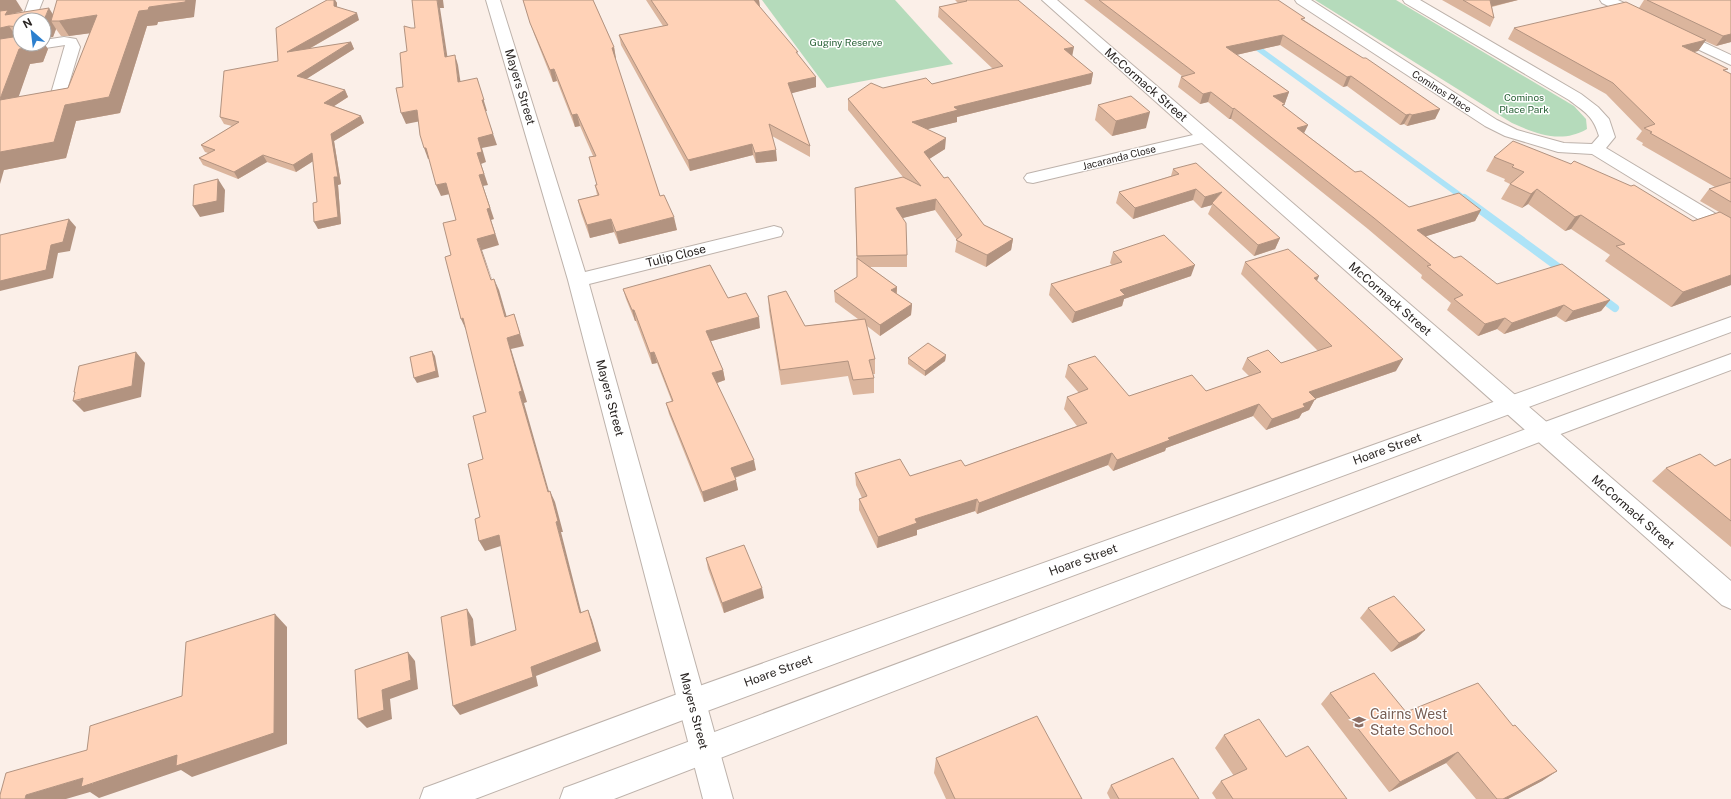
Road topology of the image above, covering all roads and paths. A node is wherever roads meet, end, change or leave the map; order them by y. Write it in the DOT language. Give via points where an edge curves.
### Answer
graph roads {
  1 [pos="36,0"];
  2 [pos="494,0"];
  3 [pos="1049,0"];
  4 [pos="1302,0"];
  5 [pos="1410,0"];
  6 [pos="1607,0"];
  7 [pos="0,22"];
  8 [pos="0,51"];
  9 [pos="1731,61"];
  10 [pos="58,97"];
  11 [pos="1205,136"];
  12 [pos="1596,149"];
  13 [pos="1033,178"];
  14 [pos="1731,231"];
  15 [pos="774,232"];
  16 [pos="578,280"];
  17 [pos="1731,324"];
  18 [pos="1731,362"];
  19 [pos="1510,404"];
  20 [pos="1542,432"];
  21 [pos="1731,597"];
  22 [pos="691,703"];
  23 [pos="704,750"];
  24 [pos="435,799"];
  25 [pos="575,799"];
  26 [pos="718,799"];
  1 -- 7 [label="street" via="30,17"];
  2 -- 16 [label="street, Mayers Street"];
  3 -- 11 [label="street, McCormack Street"];
  4 -- 12 [label="street, Cominos Place" via="1491,123 1511,133 1564,148"];
  5 -- 12 [label="street" via="1575,97 1592,110 1603,122 1607,138"];
  6 -- 9 [label="street"];
  8 -- 10 [label="street" via="71,42 73,46"];
  11 -- 13 [label="street, Jacaranda Close"];
  11 -- 19 [label="street, McCormack Street"];
  12 -- 14 [label="street, Cominos Place"];
  15 -- 16 [label="street, Tulip Close"];
  16 -- 22 [label="street, Mayers Street"];
  17 -- 19 [label="street, Hoare Street"];
  18 -- 20 [label="street"];
  19 -- 20 [label="street, McCormack Street"];
  19 -- 22 [label="street, Hoare Street"];
  20 -- 21 [label="street, McCormack Street"];
  20 -- 23 [label="street"];
  22 -- 23 [label="street, Mayers Street"];
  22 -- 24 [label="street, Hoare Street"];
  23 -- 25 [label="street"];
  23 -- 26 [label="street, Mayers Street"];
}
